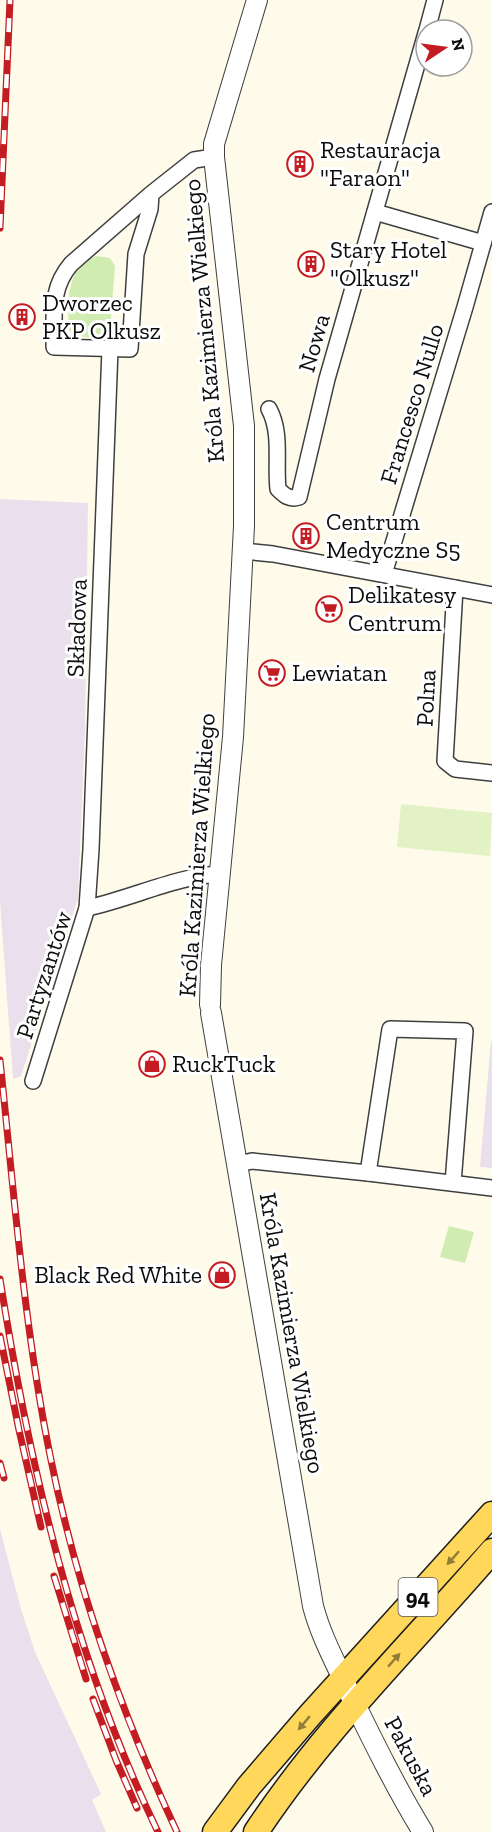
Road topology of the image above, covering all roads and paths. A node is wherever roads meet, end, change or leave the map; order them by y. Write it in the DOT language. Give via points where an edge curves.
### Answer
graph roads {
  1 [pos="257,0"];
  2 [pos="435,0"];
  3 [pos="430,18"];
  4 [pos="414,74"];
  5 [pos="214,157"];
  6 [pos="151,194"];
  7 [pos="375,212"];
  8 [pos="492,212"];
  9 [pos="483,243"];
  10 [pos="110,349"];
  11 [pos="269,409"];
  12 [pos="243,551"];
  13 [pos="384,574"];
  14 [pos="455,588"];
  15 [pos="492,595"];
  16 [pos="492,773"];
  17 [pos="219,874"];
  18 [pos="87,908"];
  19 [pos="33,1081"];
  20 [pos="238,1164"];
  21 [pos="368,1173"];
  22 [pos="453,1183"];
  23 [pos="492,1188"];
  24 [pos="492,1514"];
  25 [pos="492,1551"];
  26 [pos="343,1679"];
  27 [pos="355,1704"];
  28 [pos="219,1827"];
  29 [pos="256,1832"];
  30 [pos="423,1832"];
  1 -- 5 [label="street, Króla Kazimierza Wielkiego" via="221,117"];
  2 -- 3 [label="street, Nowa"];
  4 -- 7 [label="street, Nowa"];
  5 -- 6 [label="street" via="194,160"];
  5 -- 12 [label="street, Króla Kazimierza Wielkiego" via="244,426"];
  6 -- 10 [label="street" via="136,254 130,349"];
  6 -- 10 [label="street" via="71,264 62,274 55,294 54,347"];
  7 -- 9 [label="street"];
  7 -- 11 [label="street, Nowa" via="327,379 301,493 293,499 278,489 276,433"];
  8 -- 9 [label="street, Francesco Nullo"];
  9 -- 13 [label="street, Francesco Nullo"];
  10 -- 18 [label="street, Składowa"];
  12 -- 13 [label="street"];
  12 -- 17 [label="street, Króla Kazimierza Wielkiego" via="233,737"];
  13 -- 14 [label="street"];
  14 -- 15 [label="street"];
  14 -- 16 [label="street, Polna" via="445,761 455,769"];
  17 -- 18 [label="street, Partyzantów" via="192,877"];
  17 -- 20 [label="street, Króla Kazimierza Wielkiego" via="211,1009"];
  18 -- 19 [label="street, Partyzantów"];
  20 -- 21 [label="street" via="252,1161"];
  20 -- 26 [label="street, Króla Kazimierza Wielkiego" via="313,1606"];
  21 -- 22 [label="street"];
  21 -- 22 [label="street" via="390,1029 465,1031"];
  22 -- 23 [label="street"];
  24 -- 26 [label="main road, 94, one-way"];
  27 -- 25 [label="main road, 94, one-way"];
  26 -- 27 [label="street, Króla Kazimierza Wielkiego"];
  26 -- 28 [label="main road, 94, one-way" via="249,1786"];
  27 -- 29 [label="main road, 94"];
  27 -- 30 [label="street, Pakuska"];
}
